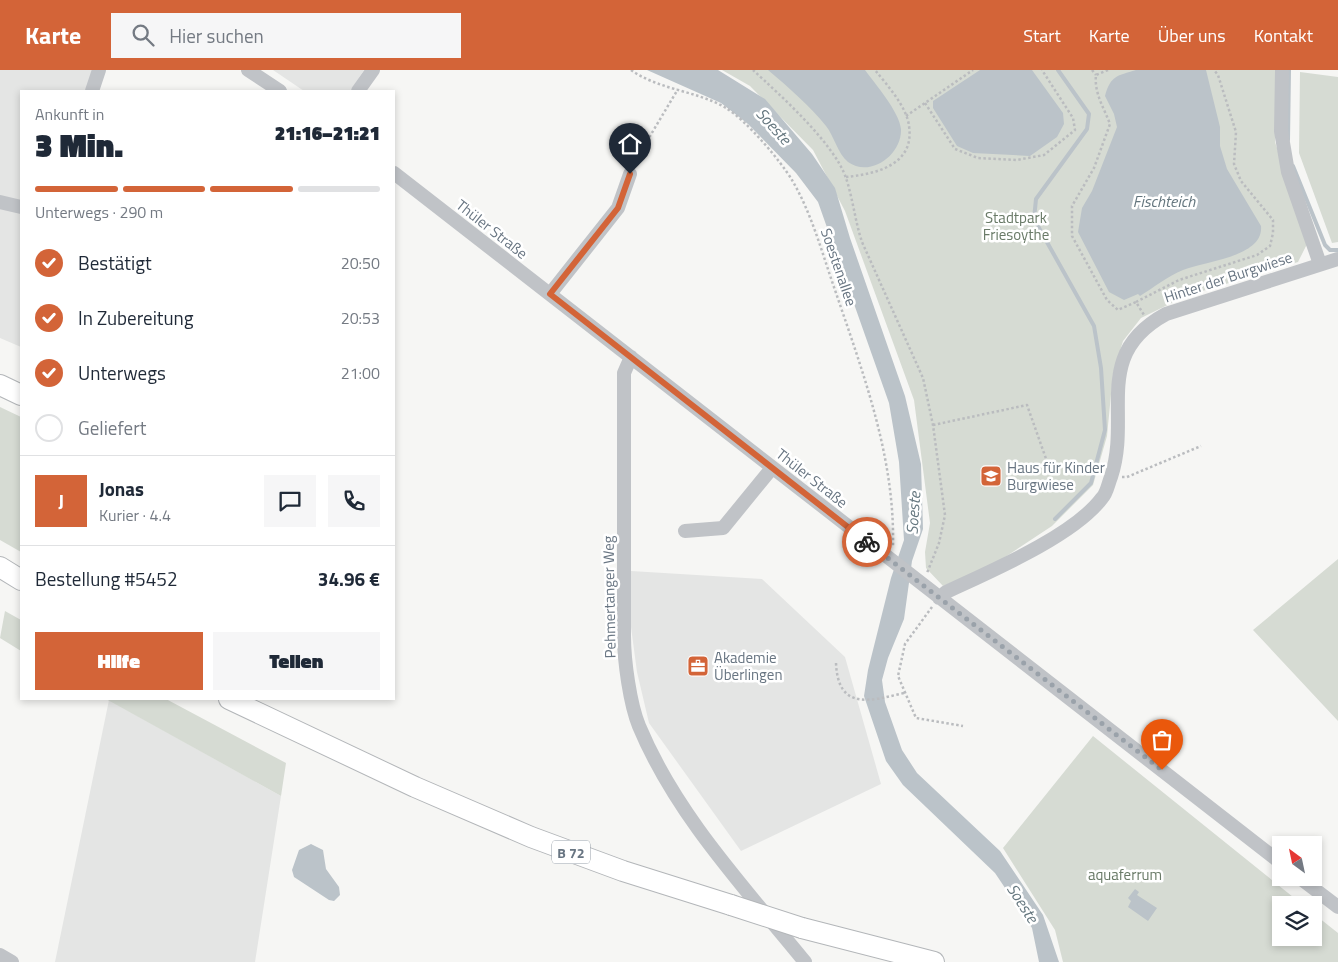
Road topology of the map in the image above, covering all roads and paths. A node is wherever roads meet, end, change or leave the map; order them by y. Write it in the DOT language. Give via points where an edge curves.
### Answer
graph roads {
  1 [pos="99,70"];
  2 [pos="248,70"];
  3 [pos="373,70"];
  4 [pos="632,70"];
  5 [pos="752,70"];
  6 [pos="875,70"];
  7 [pos="972,70"];
  8 [pos="1042,70"];
  9 [pos="1092,70"];
  10 [pos="1108,70"];
  11 [pos="1214,70"];
  12 [pos="1282,70"];
  13 [pos="1096,75"];
  14 [pos="678,89"];
  15 [pos="92,90"];
  16 [pos="278,90"];
  17 [pos="359,90"];
  18 [pos="925,103"];
  19 [pos="906,116"];
  20 [pos="395,174"];
  21 [pos="630,174"];
  22 [pos="846,177"];
  23 [pos="0,202"];
  24 [pos="20,207"];
  25 [pos="1338,259"];
  26 [pos="1320,264"];
  27 [pos="550,294"];
  28 [pos="1136,302"];
  29 [pos="1151,323"];
  30 [pos="631,357"];
  31 [pos="0,385"];
  32 [pos="20,395"];
  33 [pos="932,425"];
  34 [pos="1200,446"];
  35 [pos="772,468"];
  36 [pos="1050,470"];
  37 [pos="1111,476"];
  38 [pos="684,531"];
  39 [pos="891,561"];
  40 [pos="921,579"];
  41 [pos="939,598"];
  42 [pos="836,663"];
  43 [pos="904,693"];
  44 [pos="233,700"];
  45 [pos="963,726"];
  46 [pos="1272,856"];
  47 [pos="1310,886"];
  48 [pos="1338,907"];
  49 [pos="0,955"];
  50 [pos="12,962"];
  51 [pos="805,962"];
  52 [pos="934,962"];
  1 -- 15 [label="street"];
  2 -- 16 [label="street"];
  3 -- 17 [label="street"];
  4 -- 14 [label="path, Soestenallee"];
  5 -- 22 [label="path" via="824,143"];
  6 -- 19 [label="path"];
  7 -- 18 [label="path"];
  8 -- 18 [label="path" via="1073,118 1075,130 1044,155 1017,160 978,158 955,150"];
  9 -- 13 [label="path"];
  10 -- 13 [label="path"];
  11 -- 28 [label="path" via="1236,132 1234,164 1240,181 1274,220 1270,246 1257,255 1179,280"];
  12 -- 26 [label="street" via="1281,131 1288,172"];
  13 -- 28 [label="path" via="1097,93 1110,124 1094,168 1072,206 1072,236 1107,300 1118,310"];
  14 -- 21 [label="path" via="636,157"];
  14 -- 39 [label="path, Soestenallee" via="726,108 765,144 792,179 807,208 885,446 894,523"];
  18 -- 19 [label="path"];
  19 -- 22 [label="path" via="910,126 908,141 905,152 893,165 871,175"];
  20 -- 27 [label="street, Thüler Straße"];
  21 -- 27 [label="street" via="618,208"];
  22 -- 33 [label="path" via="855,222 880,286 923,378"];
  23 -- 24 [label="street"];
  25 -- 26 [label="street, Hinter der Burgwiese"];
  26 -- 29 [label="street, Hinter der Burgwiese" via="1166,314"];
  27 -- 30 [label="street, Thüler Straße"];
  28 -- 29 [label="path"];
  29 -- 37 [label="street, Hinter der Burgwiese" via="1132,342 1118,372 1117,447"];
  30 -- 35 [label="street, Thüler Straße"];
  30 -- 51 [label="street, Pehmertanger Weg" via="624,373 624,658 638,725 691,819"];
  31 -- 32 [label="highway"];
  33 -- 36 [label="path" via="1027,405"];
  33 -- 40 [label="path" via="945,515 939,543"];
  34 -- 37 [label="path" via="1127,477"];
  35 -- 38 [label="street" via="723,528"];
  35 -- 39 [label="street, Thüler Straße"];
  37 -- 41 [label="street, Hinter der Burgwiese" via="1104,497 1065,530 998,569"];
  39 -- 40 [label="street, Thüler Straße"];
  40 -- 41 [label="street, Thüler Straße"];
  41 -- 43 [label="path" via="906,644 898,676"];
  41 -- 46 [label="street, Thüler Straße"];
  42 -- 43 [label="path" via="837,676 844,689 859,701"];
  43 -- 45 [label="path" via="916,718"];
  44 -- 52 [label="highway, B 72, bridge" via="415,787 531,837 623,871 802,928"];
  47 -- 48 [label="street"];
  49 -- 50 [label="street"];
}
